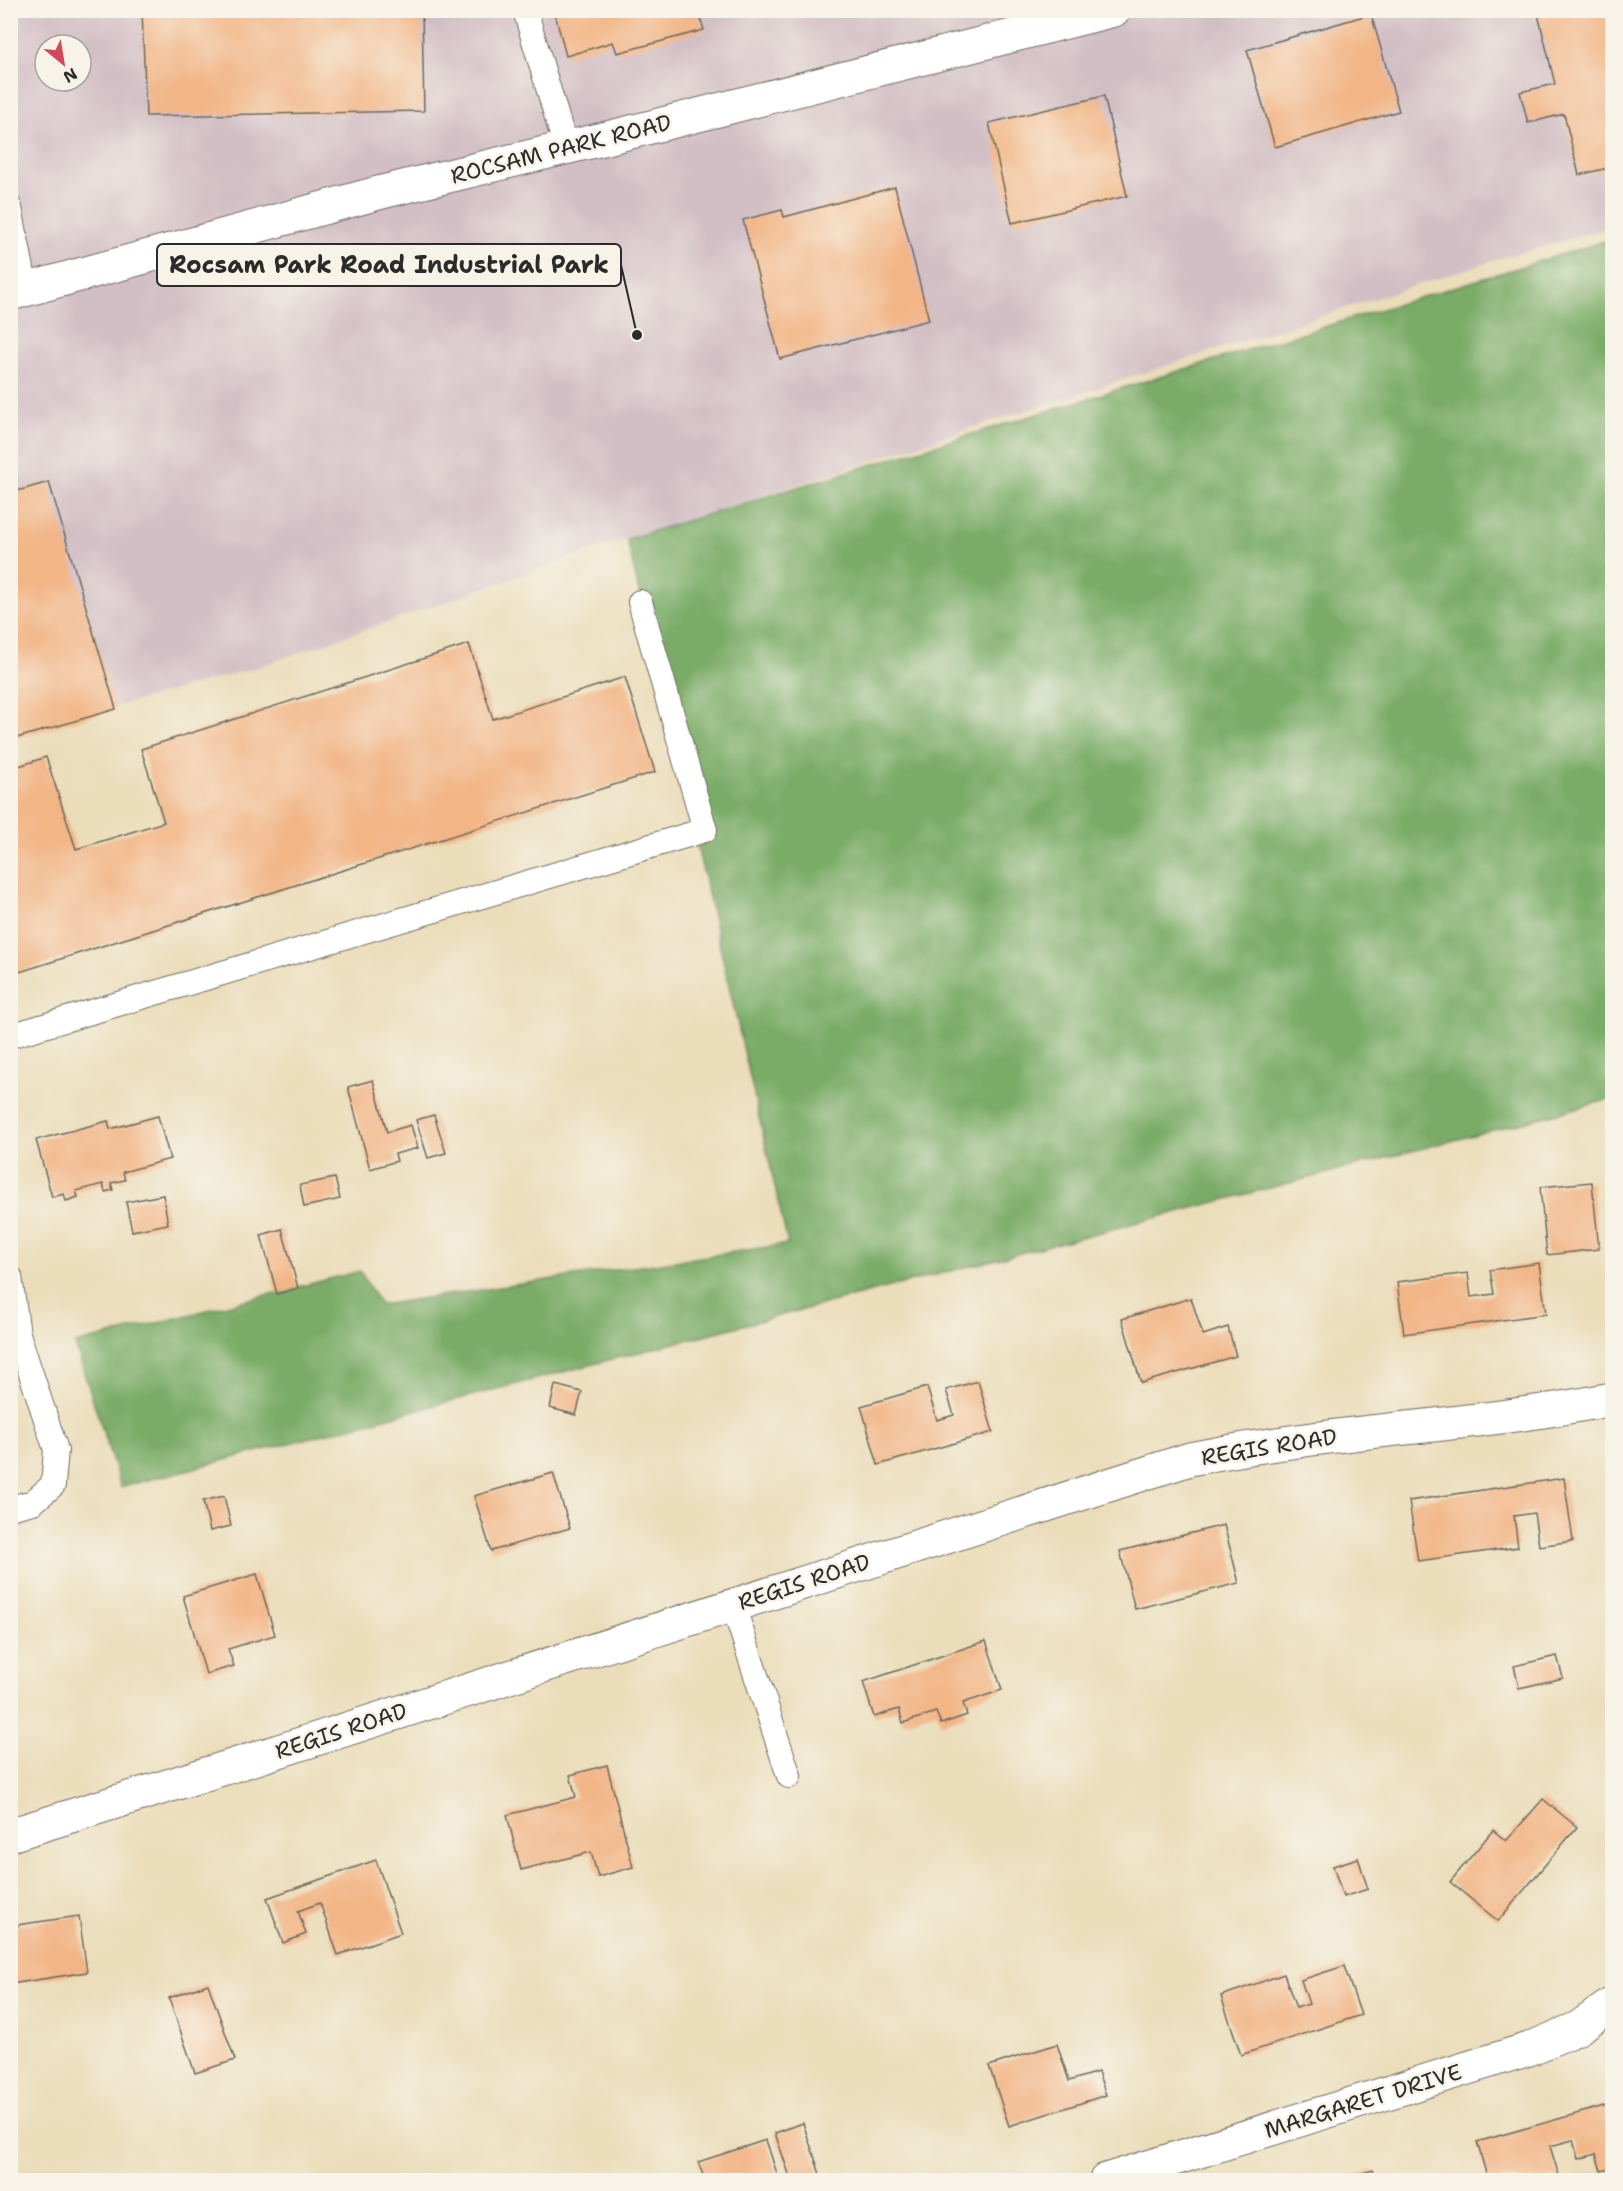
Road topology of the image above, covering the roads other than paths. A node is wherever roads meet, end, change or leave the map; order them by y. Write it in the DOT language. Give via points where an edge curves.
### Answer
graph roads {
  1 [pos="525,10"];
  2 [pos="1102,12"];
  3 [pos="566,148"];
  4 [pos="10,208"];
  5 [pos="18,292"];
  6 [pos="640,602"];
  7 [pos="10,1036"];
  8 [pos="10,1277"];
  9 [pos="1612,1399"];
  10 [pos="10,1508"];
  11 [pos="733,1605"];
  12 [pos="789,1776"];
  13 [pos="10,1835"];
  14 [pos="1612,2004"];
  15 [pos="1106,2181"];
  1 -- 3 [label="lane"];
  2 -- 3 [label="street, ROCSAM PARK ROAD"];
  3 -- 5 [label="street, ROCSAM PARK ROAD" via="378,193"];
  4 -- 5 [label="lane"];
  6 -- 7 [label="lane" via="705,830"];
  8 -- 10 [label="lane" via="18,1335 56,1450 53,1485 33,1502"];
  9 -- 11 [label="street, REGIS ROAD" via="1464,1422 1262,1445 1190,1459"];
  11 -- 12 [label="lane"];
  11 -- 13 [label="street, REGIS ROAD"];
  14 -- 15 [label="street, MARGARET DRIVE" via="1578,2028 1529,2049"];
}
